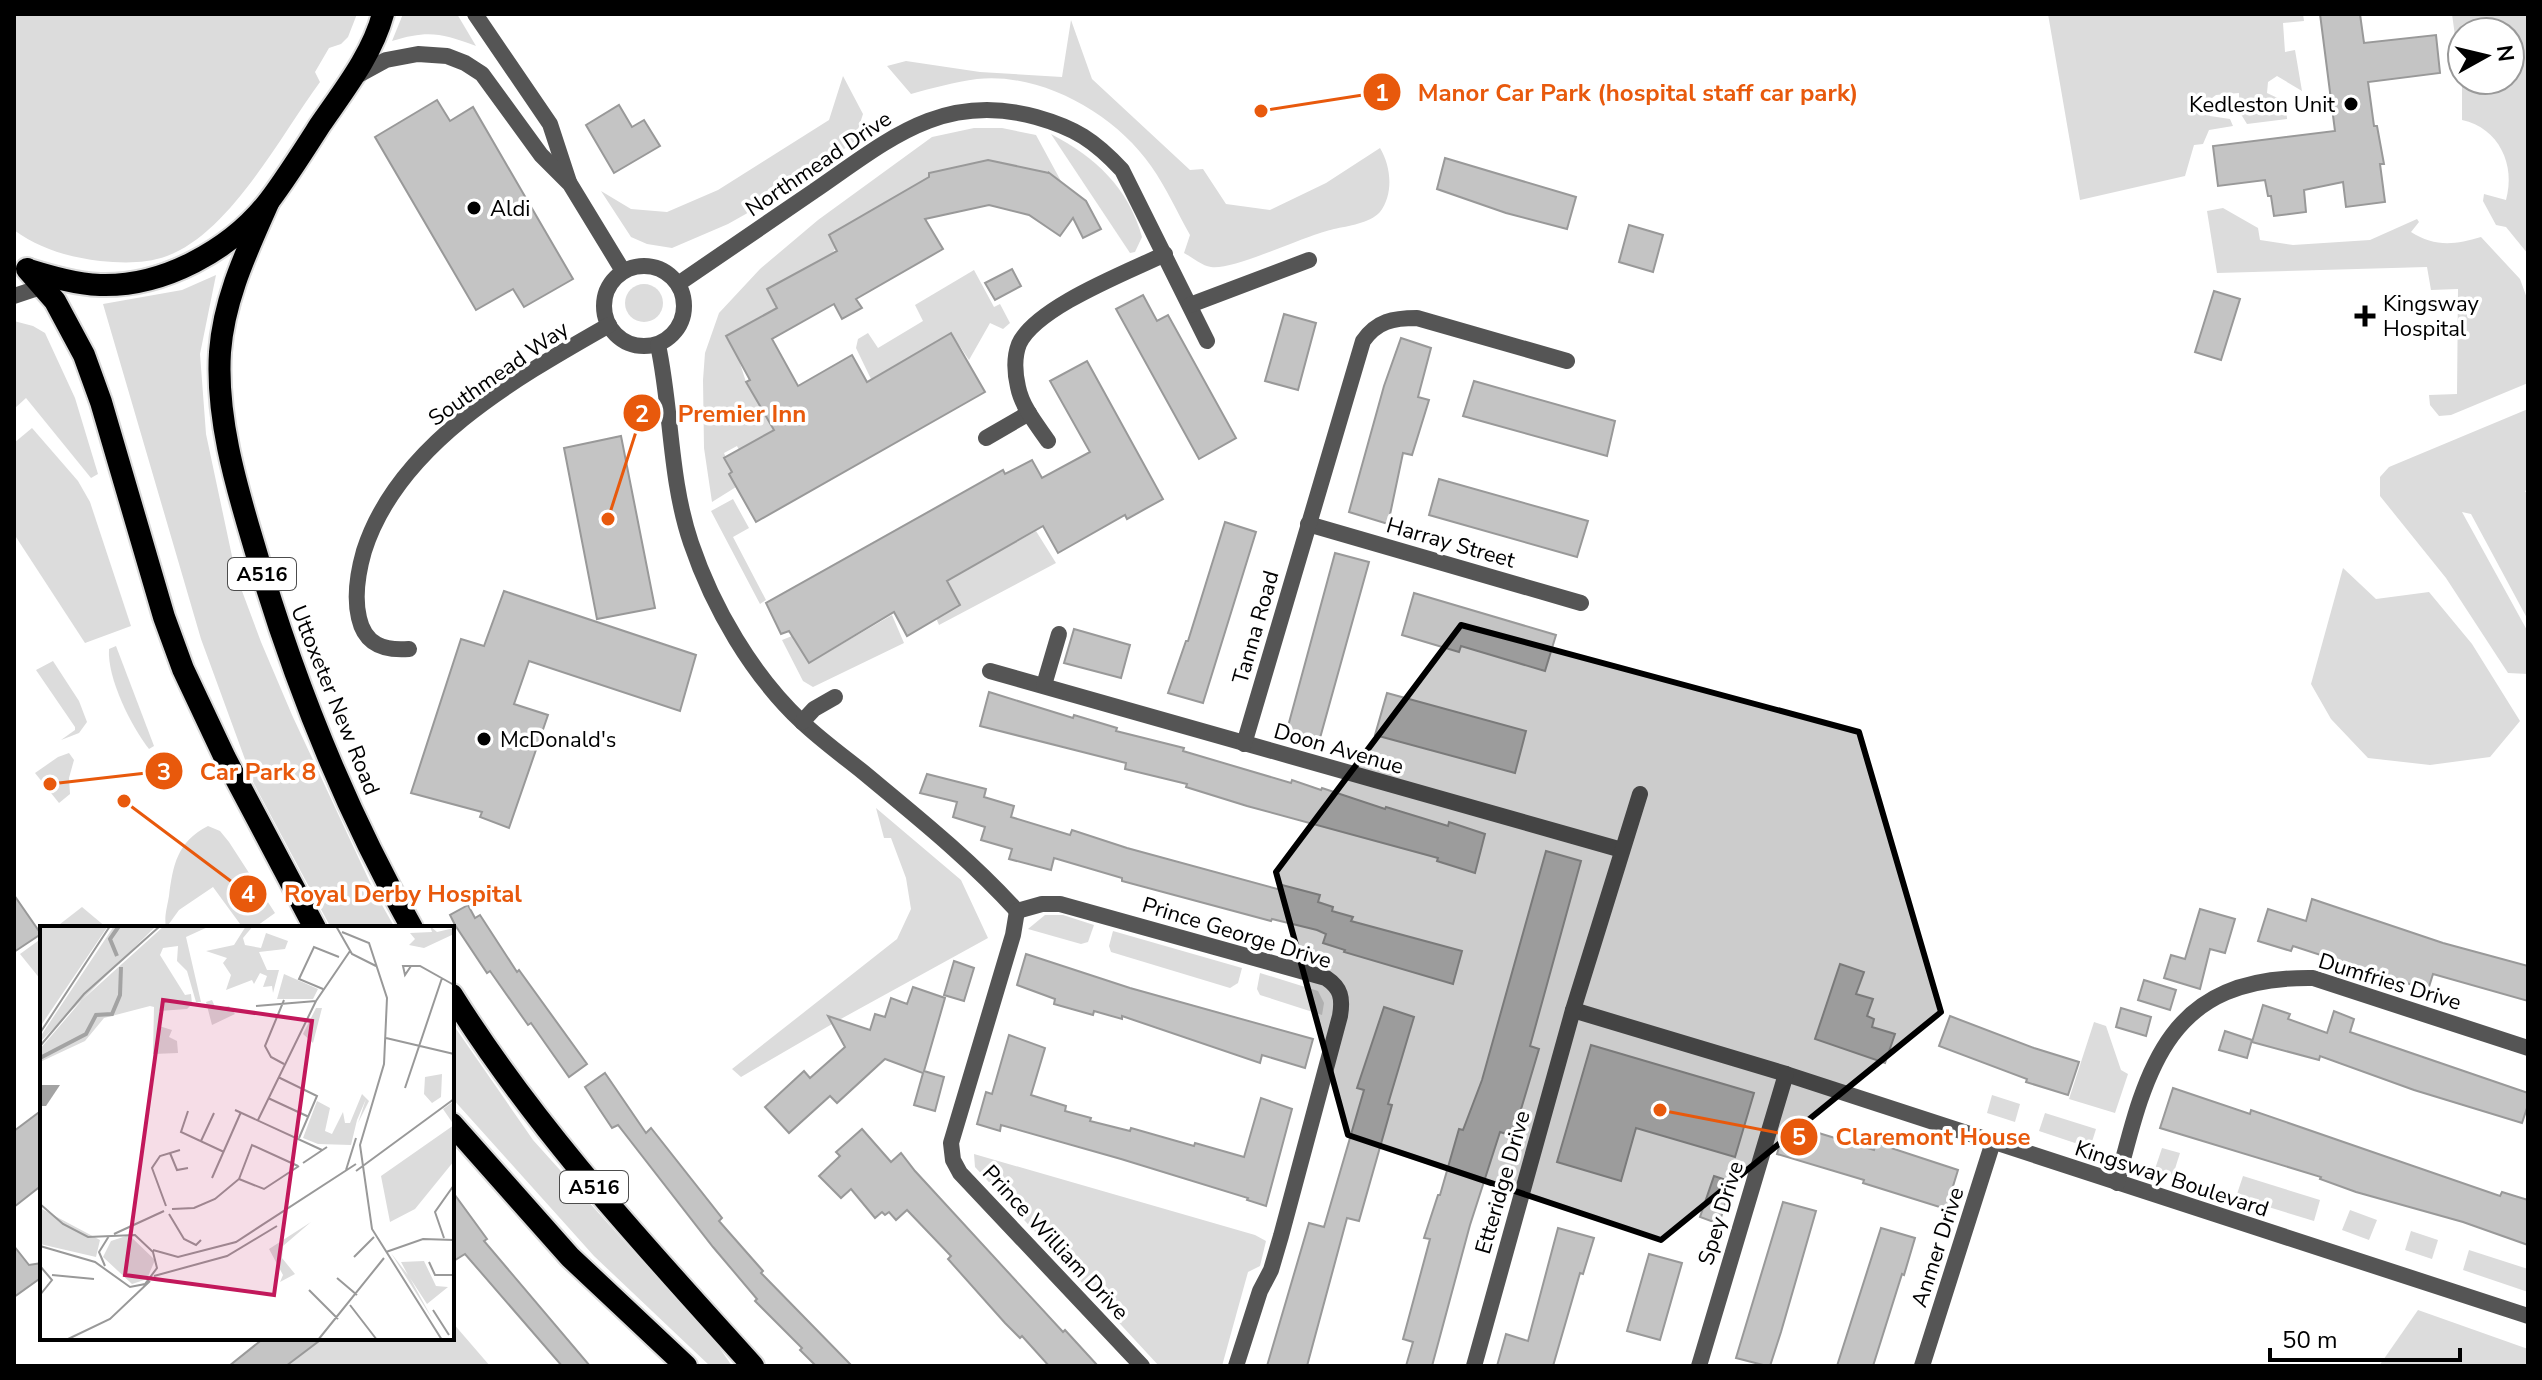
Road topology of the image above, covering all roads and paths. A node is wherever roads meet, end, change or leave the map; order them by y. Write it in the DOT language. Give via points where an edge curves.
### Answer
graph roads {
  1 [pos="383,14"];
  2 [pos="475,14"];
  3 [pos="351,79"];
  4 [pos="570,184"];
  5 [pos="268,203"];
  6 [pos="1165,254"];
  7 [pos="1309,260"];
  8 [pos="20,265"];
  9 [pos="623,271"];
  10 [pos="53,283"];
  11 [pos="678,284"];
  12 [pos="14,296"];
  13 [pos="1190,305"];
  14 [pos="609,325"];
  15 [pos="1207,341"];
  16 [pos="658,345"];
  17 [pos="1567,361"];
  18 [pos="1029,413"];
  19 [pos="986,438"];
  20 [pos="1048,441"];
  21 [pos="1308,524"];
  22 [pos="1581,603"];
  23 [pos="1059,634"];
  24 [pos="409,649"];
  25 [pos="990,671"];
  26 [pos="1044,685"];
  27 [pos="835,697"];
  28 [pos="802,722"];
  29 [pos="1244,744"];
  30 [pos="1640,794"];
  31 [pos="1622,850"];
  32 [pos="1017,911"];
  33 [pos="314,926"];
  34 [pos="411,926"];
  35 [pos="454,998"];
  36 [pos="1573,1010"];
  37 [pos="2528,1048"];
  38 [pos="1786,1074"];
  39 [pos="454,1126"];
  40 [pos="1993,1142"];
  41 [pos="2117,1183"];
  42 [pos="2528,1316"];
  43 [pos="686,1366"];
  44 [pos="753,1366"];
  45 [pos="1142,1366"];
  46 [pos="1236,1366"];
  47 [pos="1474,1366"];
  48 [pos="1699,1366"];
  49 [pos="1922,1366"];
  1 -- 3 [label="highway, A516"];
  2 -- 4 [label="street" via="550,124"];
  3 -- 4 [label="street" via="386,60 418,54 465,63 482,74 541,155"];
  3 -- 5 [label="highway, A516"];
  4 -- 9 [label="street"];
  5 -- 10 [label="highway, A516" via="217,248 169,273 117,284"];
  5 -- 34 [label="highway, Uttoxeter New Road / A516" via="236,277 222,332 221,400 232,461 296,681 356,819"];
  6 -- 11 [label="street, Northmead Drive" via="1122,170 1103,149 1055,122 977,109 910,127"];
  6 -- 13 [label="street, Northmead Drive"];
  6 -- 18 [label="street" via="1071,300 1027,333 1019,344 1016,366 1018,390"];
  7 -- 13 [label="street"];
  8 -- 10 [label="highway, A516"];
  9 -- 11 [label="street" via="644,266 662,270"];
  9 -- 14 [label="street" via="604,302"];
  10 -- 12 [label="street"];
  10 -- 33 [label="highway" via="101,402 164,617 194,695"];
  11 -- 16 [label="street" via="685,307 681,322"];
  13 -- 15 [label="street, Northmead Drive"];
  14 -- 16 [label="street" via="628,343"];
  14 -- 24 [label="street, Southmead Way" via="490,400 430,448 394,489 362,559 357,608 361,626 378,647"];
  16 -- 28 [label="street" via="674,470 690,541 731,629 774,692"];
  17 -- 21 [label="street, Tanna Road" via="1417,318 1379,324 1363,341"];
  18 -- 19 [label="street"];
  18 -- 20 [label="street"];
  21 -- 22 [label="street, Harray Street"];
  21 -- 29 [label="street, Tanna Road"];
  23 -- 26 [label="street"];
  25 -- 26 [label="street, Doon Avenue"];
  26 -- 29 [label="street, Doon Avenue"];
  27 -- 28 [label="street"];
  28 -- 32 [label="street"];
  29 -- 31 [label="street, Doon Avenue"];
  30 -- 31 [label="street, Etteridge Drive"];
  31 -- 36 [label="street, Etteridge Drive"];
  32 -- 45 [label="street, Prince William Drive" via="951,1143 953,1160"];
  32 -- 46 [label="street, Prince George Drive" via="1060,904 1326,978 1340,992 1340,1016 1281,1236"];
  35 -- 44 [label="highway, A516" via="551,1136"];
  36 -- 38 [label="street, Kingsway Boulevard"];
  36 -- 47 [label="street, Etteridge Drive"];
  37 -- 41 [label="street, Dumfries Drive" via="2313,978 2239,986 2204,1004 2161,1049"];
  38 -- 40 [label="street, Kingsway Boulevard"];
  38 -- 48 [label="street, Spey Drive"];
  39 -- 43 [label="highway, A516" via="570,1257"];
  40 -- 41 [label="street, Kingsway Boulevard"];
  40 -- 49 [label="street, Anmer Drive"];
  41 -- 42 [label="street, Kingsway Boulevard"];
}
